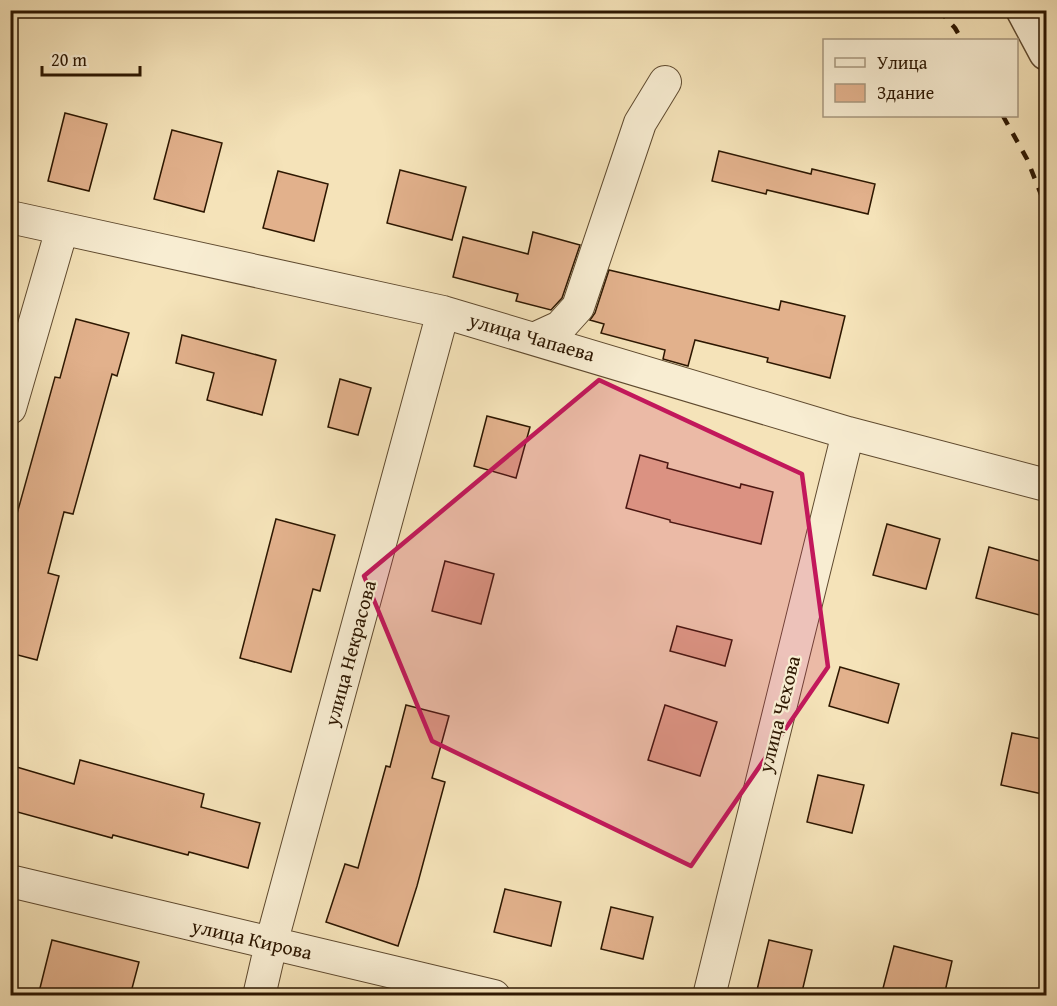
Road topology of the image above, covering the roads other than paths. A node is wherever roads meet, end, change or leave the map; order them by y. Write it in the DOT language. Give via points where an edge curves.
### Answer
graph roads {
  1 [pos="1023,10"];
  2 [pos="1047,53"];
  3 [pos="665,82"];
  4 [pos="10,217"];
  5 [pos="62,229"];
  6 [pos="443,312"];
  7 [pos="536,338"];
  8 [pos="10,408"];
  9 [pos="848,433"];
  10 [pos="1047,485"];
  11 [pos="10,881"];
  12 [pos="271,944"];
  13 [pos="259,996"];
  14 [pos="494,996"];
  15 [pos="709,996"];
  1 -- 2 [label="street"];
  3 -- 7 [label="street" via="640,123 578,307 560,327"];
  4 -- 5 [label="street, улица Чапаева"];
  5 -- 6 [label="street, улица Чапаева"];
  5 -- 8 [label="street"];
  6 -- 7 [label="street, улица Чапаева"];
  6 -- 12 [label="street, улица Некрасова"];
  7 -- 9 [label="street, улица Чапаева"];
  9 -- 10 [label="street, улица Чапаева"];
  9 -- 15 [label="street, улица Чехова"];
  11 -- 12 [label="street, улица Кирова"];
  12 -- 13 [label="street, улица Некрасова"];
  12 -- 14 [label="street, улица Кирова"];
}
